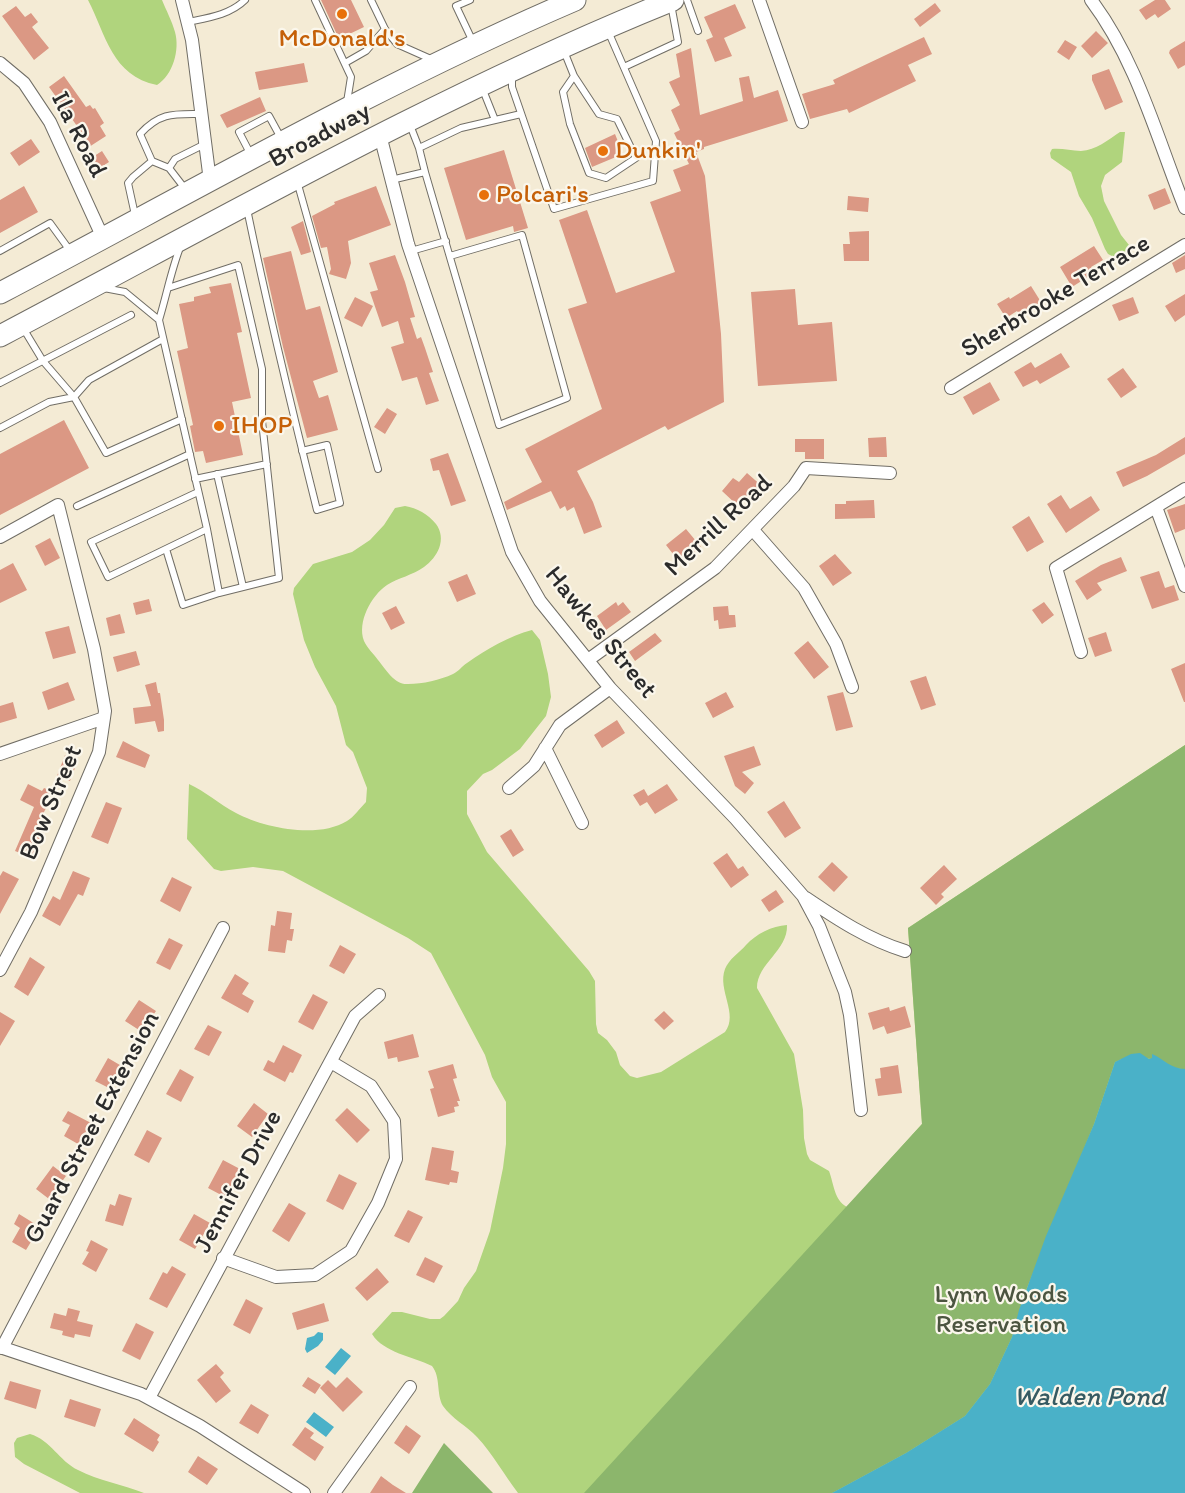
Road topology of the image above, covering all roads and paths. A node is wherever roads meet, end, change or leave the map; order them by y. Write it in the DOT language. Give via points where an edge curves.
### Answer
graph roads {
  1 [pos="182,0"];
  2 [pos="244,0"];
  3 [pos="315,0"];
  4 [pos="371,0"];
  5 [pos="470,0"];
  6 [pos="575,0"];
  7 [pos="677,0"];
  8 [pos="759,0"];
  9 [pos="1091,0"];
  10 [pos="188,22"];
  11 [pos="606,27"];
  12 [pos="385,28"];
  13 [pos="698,31"];
  14 [pos="475,45"];
  15 [pos="563,46"];
  16 [pos="0,63"];
  17 [pos="345,63"];
  18 [pos="439,63"];
  19 [pos="624,67"];
  20 [pos="512,69"];
  21 [pos="574,76"];
  22 [pos="481,84"];
  23 [pos="345,111"];
  24 [pos="201,114"];
  25 [pos="521,114"];
  26 [pos="408,120"];
  27 [pos="495,120"];
  28 [pos="802,122"];
  29 [pos="380,135"];
  30 [pos="283,142"];
  31 [pos="205,144"];
  32 [pos="419,147"];
  33 [pos="252,159"];
  34 [pos="152,161"];
  35 [pos="169,168"];
  36 [pos="425,172"];
  37 [pos="297,179"];
  38 [pos="391,180"];
  39 [pos="210,181"];
  40 [pos="188,193"];
  41 [pos="246,206"];
  42 [pos="1185,208"];
  43 [pos="136,220"];
  44 [pos="104,238"];
  45 [pos="185,238"];
  46 [pos="446,241"];
  47 [pos="1185,244"];
  48 [pos="0,251"];
  49 [pos="411,251"];
  50 [pos="73,255"];
  51 [pos="450,256"];
  52 [pos="94,286"];
  53 [pos="168,288"];
  54 [pos="0,294"];
  55 [pos="131,315"];
  56 [pos="159,320"];
  57 [pos="21,325"];
  58 [pos="0,336"];
  59 [pos="164,339"];
  60 [pos="43,361"];
  61 [pos="0,383"];
  62 [pos="951,388"];
  63 [pos="74,397"];
  64 [pos="182,419"];
  65 [pos="0,428"];
  66 [pos="302,451"];
  67 [pos="190,454"];
  68 [pos="267,464"];
  69 [pos="378,469"];
  70 [pos="890,473"];
  71 [pos="217,474"];
  72 [pos="195,479"];
  73 [pos="1185,489"];
  74 [pos="198,492"];
  75 [pos="78,506"];
  76 [pos="1156,507"];
  77 [pos="207,529"];
  78 [pos="753,530"];
  79 [pos="0,537"];
  80 [pos="166,549"];
  81 [pos="1185,586"];
  82 [pos="243,587"];
  83 [pos="219,593"];
  84 [pos="1081,652"];
  85 [pos="588,660"];
  86 [pos="852,687"];
  87 [pos="610,688"];
  88 [pos="104,718"];
  89 [pos="545,748"];
  90 [pos="0,754"];
  91 [pos="509,788"];
  92 [pos="582,822"];
  93 [pos="803,896"];
  94 [pos="223,928"];
  95 [pos="905,951"];
  96 [pos="0,970"];
  97 [pos="379,995"];
  98 [pos="331,1062"];
  99 [pos="861,1110"];
  100 [pos="223,1258"];
  101 [pos="1,1347"];
  102 [pos="410,1387"];
  103 [pos="149,1398"];
  104 [pos="304,1493"];
  105 [pos="334,1493"];
  1 -- 10 [label="street"];
  2 -- 10 [label="lane" via="216,16"];
  3 -- 17 [label="lane"];
  4 -- 12 [label="lane"];
  5 -- 14 [label="lane" via="456,6"];
  6 -- 14 [label="highway, Broadway"];
  7 -- 11 [label="highway, Broadway"];
  7 -- 13 [label="lane"];
  7 -- 19 [label="lane" via="678,42"];
  8 -- 28 [label="street"];
  9 -- 42 [label="street" via="1109,24 1129,65"];
  10 -- 24 [label="street"];
  11 -- 15 [label="highway, Broadway"];
  11 -- 19 [label="lane"];
  12 -- 17 [label="lane" via="366,51"];
  12 -- 18 [label="lane" via="397,44"];
  14 -- 18 [label="highway, Broadway"];
  15 -- 20 [label="highway, Broadway"];
  15 -- 21 [label="lane"];
  16 -- 44 [label="street, Ila Road" via="24,83 50,122"];
  17 -- 23 [label="lane" via="351,77"];
  18 -- 23 [label="highway, Broadway"];
  19 -- 25 [label="lane" via="656,141 653,180 554,209"];
  20 -- 22 [label="highway, Broadway"];
  20 -- 25 [label="lane" via="512,87"];
  21 -- 21 [label="lane" via="599,114 617,119 636,158 606,178 588,173 570,124 563,92"];
  22 -- 26 [label="highway, Broadway"];
  22 -- 27 [label="lane"];
  23 -- 30 [label="highway, Broadway"];
  24 -- 31 [label="street"];
  24 -- 34 [label="lane" via="169,114 148,125 140,134"];
  25 -- 27 [label="lane"];
  26 -- 29 [label="highway, Broadway"];
  26 -- 32 [label="lane"];
  27 -- 32 [label="lane" via="461,128"];
  29 -- 37 [label="highway, Broadway"];
  29 -- 38 [label="street, Hawkes Street"];
  30 -- 33 [label="highway, Broadway"];
  30 -- 33 [label="lane" via="269,116 239,132"];
  31 -- 35 [label="lane" via="175,159"];
  31 -- 39 [label="street"];
  32 -- 36 [label="lane"];
  33 -- 39 [label="highway, Broadway"];
  34 -- 35 [label="lane"];
  34 -- 43 [label="lane" via="128,183"];
  35 -- 40 [label="lane"];
  36 -- 38 [label="lane"];
  36 -- 46 [label="lane"];
  37 -- 41 [label="highway, Broadway"];
  37 -- 69 [label="lane"];
  38 -- 49 [label="street, Hawkes Street"];
  39 -- 40 [label="highway, Broadway"];
  40 -- 43 [label="highway, Broadway"];
  41 -- 45 [label="highway, Broadway"];
  41 -- 66 [label="lane"];
  43 -- 44 [label="highway, Broadway"];
  44 -- 50 [label="highway, Broadway"];
  45 -- 52 [label="highway, Broadway"];
  45 -- 53 [label="lane" via="171,268"];
  46 -- 49 [label="lane"];
  46 -- 51 [label="lane"];
  47 -- 62 [label="street, Sherbrooke Terrace"];
  48 -- 50 [label="lane" via="50,223"];
  49 -- 85 [label="street, Hawkes Street" via="512,552 540,601"];
  50 -- 54 [label="highway, Broadway"];
  51 -- 51 [label="lane" via="499,425 567,398 522,235"];
  52 -- 56 [label="lane" via="125,292"];
  52 -- 57 [label="highway, Broadway"];
  53 -- 56 [label="lane"];
  53 -- 68 [label="lane" via="238,265 262,369"];
  55 -- 60 [label="lane"];
  56 -- 59 [label="lane"];
  57 -- 58 [label="highway, Broadway"];
  57 -- 60 [label="lane"];
  59 -- 63 [label="lane" via="89,380"];
  59 -- 64 [label="lane"];
  60 -- 61 [label="lane"];
  60 -- 63 [label="lane"];
  63 -- 64 [label="lane" via="106,453"];
  63 -- 65 [label="lane" via="49,402"];
  64 -- 67 [label="lane"];
  66 -- 66 [label="lane" via="327,445 340,503 317,510"];
  67 -- 72 [label="lane"];
  67 -- 75 [label="lane"];
  68 -- 71 [label="lane"];
  68 -- 82 [label="lane" via="279,578"];
  70 -- 78 [label="street, Merrill Road" via="806,468"];
  71 -- 72 [label="lane"];
  71 -- 82 [label="lane"];
  72 -- 74 [label="lane"];
  73 -- 76 [label="street"];
  74 -- 77 [label="lane"];
  74 -- 80 [label="lane" via="91,542 108,577"];
  76 -- 81 [label="street"];
  76 -- 84 [label="street" via="1056,568"];
  77 -- 80 [label="lane"];
  77 -- 83 [label="lane"];
  78 -- 85 [label="street, Merrill Road" via="715,568"];
  78 -- 86 [label="street" via="804,588 836,644"];
  79 -- 88 [label="street, Bow Street" via="58,505 94,649"];
  80 -- 83 [label="lane" via="183,605"];
  82 -- 83 [label="lane"];
  85 -- 87 [label="street, Hawkes Street"];
  87 -- 89 [label="street" via="560,725"];
  87 -- 93 [label="street, Hawkes Street" via="735,818"];
  88 -- 90 [label="street"];
  88 -- 96 [label="street, Bow Street" via="99,752 31,912"];
  89 -- 91 [label="street" via="534,766"];
  89 -- 92 [label="street"];
  93 -- 95 [label="street" via="879,942"];
  93 -- 99 [label="street, Hawkes Street" via="845,992"];
  94 -- 101 [label="street, Guard Street Extension"];
  97 -- 98 [label="street, Jennifer Drive" via="355,1016"];
  98 -- 100 [label="street, Jennifer Drive"];
  98 -- 100 [label="street" via="371,1086 394,1121 396,1159 378,1203 351,1251 315,1275 276,1277"];
  100 -- 103 [label="street, Jennifer Drive"];
  101 -- 103 [label="street"];
  102 -- 105 [label="street"];
  103 -- 104 [label="street"];
}
